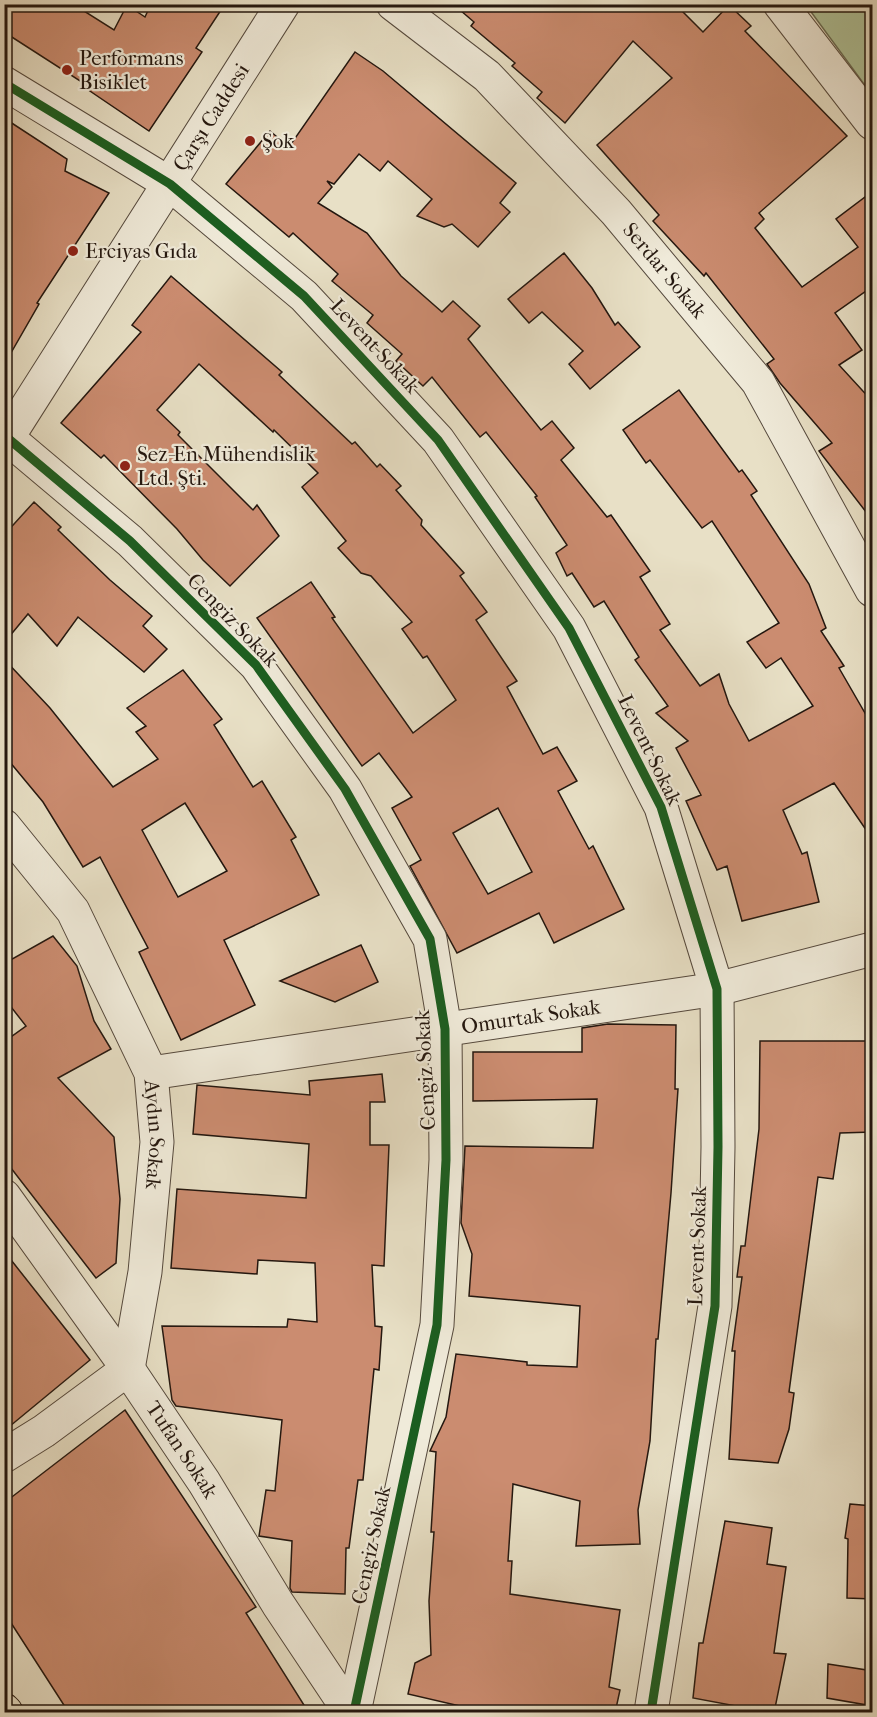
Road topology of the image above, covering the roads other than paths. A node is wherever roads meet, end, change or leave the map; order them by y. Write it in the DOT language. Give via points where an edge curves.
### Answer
graph roads {
  1 [pos="283,4"];
  2 [pos="393,4"];
  3 [pos="780,4"];
  4 [pos="4,83"];
  5 [pos="873,123"];
  6 [pos="170,183"];
  7 [pos="6,438"];
  8 [pos="873,590"];
  9 [pos="4,826"];
  10 [pos="873,950"];
  11 [pos="717,989"];
  12 [pos="446,1029"];
  13 [pos="151,1073"];
  14 [pos="4,1196"];
  15 [pos="128,1369"];
  16 [pos="4,1456"];
  17 [pos="352,1713"];
  18 [pos="651,1713"];
  1 -- 6 [label="street, Çarşı Caddesi"];
  2 -- 8 [label="street, Serdar Sokak" via="487,76 616,212 758,382"];
  3 -- 5 [label="street"];
  4 -- 6 [label="street, Levent Sokak"];
  6 -- 7 [label="street, Çarşı Caddesi"];
  6 -- 11 [label="street, Levent Sokak" via="304,296 438,440 569,628 660,807"];
  7 -- 12 [label="street, Cengiz Sokak" via="130,541 256,664 345,789 430,939"];
  9 -- 13 [label="street, Aydın Sokak" via="73,911"];
  10 -- 11 [label="street, Omurtak Sokak"];
  11 -- 12 [label="street, Omurtak Sokak"];
  11 -- 18 [label="street, Levent Sokak" via="715,1306"];
  12 -- 13 [label="street, Omurtak Sokak"];
  12 -- 17 [label="street, Cengiz Sokak" via="446,1160 437,1325"];
  13 -- 15 [label="street, Aydın Sokak" via="157,1142 145,1272"];
  14 -- 15 [label="street, Tufan Sokak"];
  15 -- 16 [label="street"];
  15 -- 17 [label="street, Tufan Sokak"];
}
